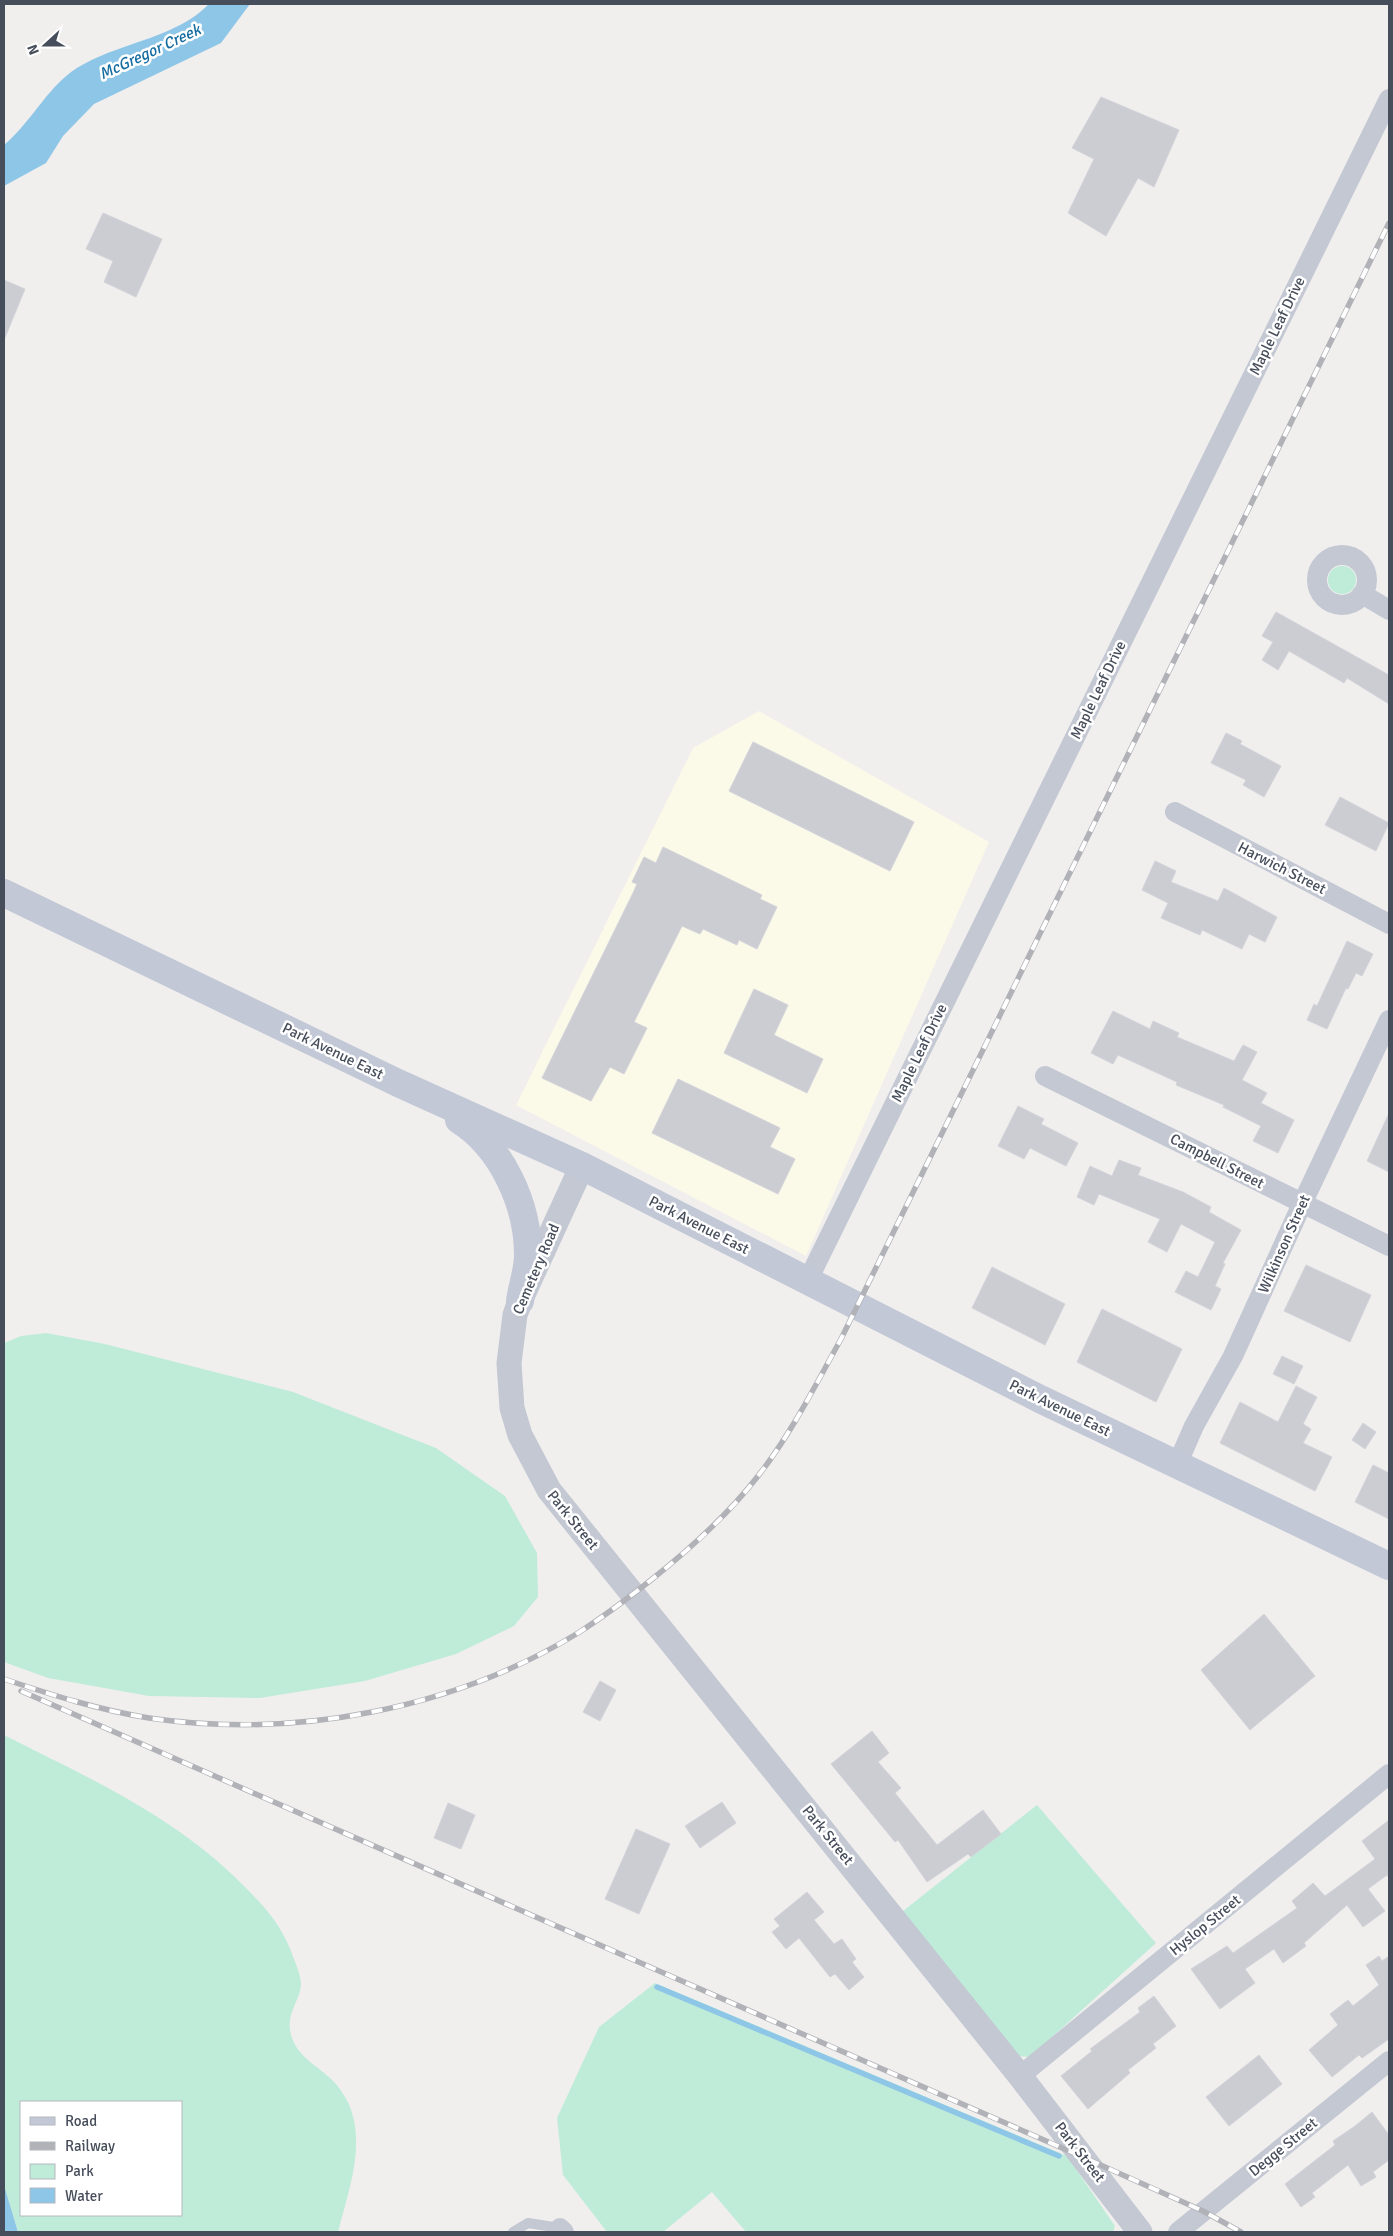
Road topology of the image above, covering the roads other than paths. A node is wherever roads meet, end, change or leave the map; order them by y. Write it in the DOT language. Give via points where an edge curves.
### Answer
graph roads {
  1 [pos="1389,99"];
  2 [pos="1362,594"];
  3 [pos="1389,610"];
  4 [pos="1175,812"];
  5 [pos="4,893"];
  6 [pos="1389,924"];
  7 [pos="1389,1020"];
  8 [pos="1045,1076"];
  9 [pos="398,1083"];
  10 [pos="582,1166"];
  11 [pos="1302,1204"];
  12 [pos="1389,1246"];
  13 [pos="808,1280"];
  14 [pos="520,1301"];
  15 [pos="520,1435"];
  16 [pos="1177,1466"];
  17 [pos="1389,1566"];
  18 [pos="1389,1774"];
  19 [pos="1389,2061"];
  20 [pos="1020,2076"];
  21 [pos="562,2230"];
  22 [pos="513,2232"];
  23 [pos="1140,2232"];
  24 [pos="1178,2232"];
  1 -- 13 [label="street, Maple Leaf Drive"];
  2 -- 3 [label="street"];
  4 -- 6 [label="street, Harwich Street"];
  5 -- 9 [label="main road, Park Avenue East"];
  7 -- 11 [label="street, Wilkinson Street"];
  8 -- 11 [label="street, Campbell Street"];
  9 -- 10 [label="main road, Park Avenue East"];
  9 -- 14 [label="main road" via="474,1130 505,1171 526,1236 528,1257"];
  10 -- 13 [label="main road, Park Avenue East"];
  10 -- 14 [label="street, Cemetery Road"];
  11 -- 12 [label="street, Campbell Street"];
  11 -- 16 [label="street, Wilkinson Street" via="1234,1356 1194,1426"];
  13 -- 16 [label="main road, Park Avenue East"];
  14 -- 15 [label="street, Cemetery Road" via="509,1363 512,1408"];
  15 -- 20 [label="street, Park Street" via="548,1490"];
  16 -- 17 [label="main road, Park Avenue East"];
  18 -- 20 [label="street, Hyslop Street"];
  19 -- 24 [label="street, Degge Street"];
  20 -- 23 [label="street, Park Street"];
  21 -- 22 [label="lane" via="528,2224"];
}
